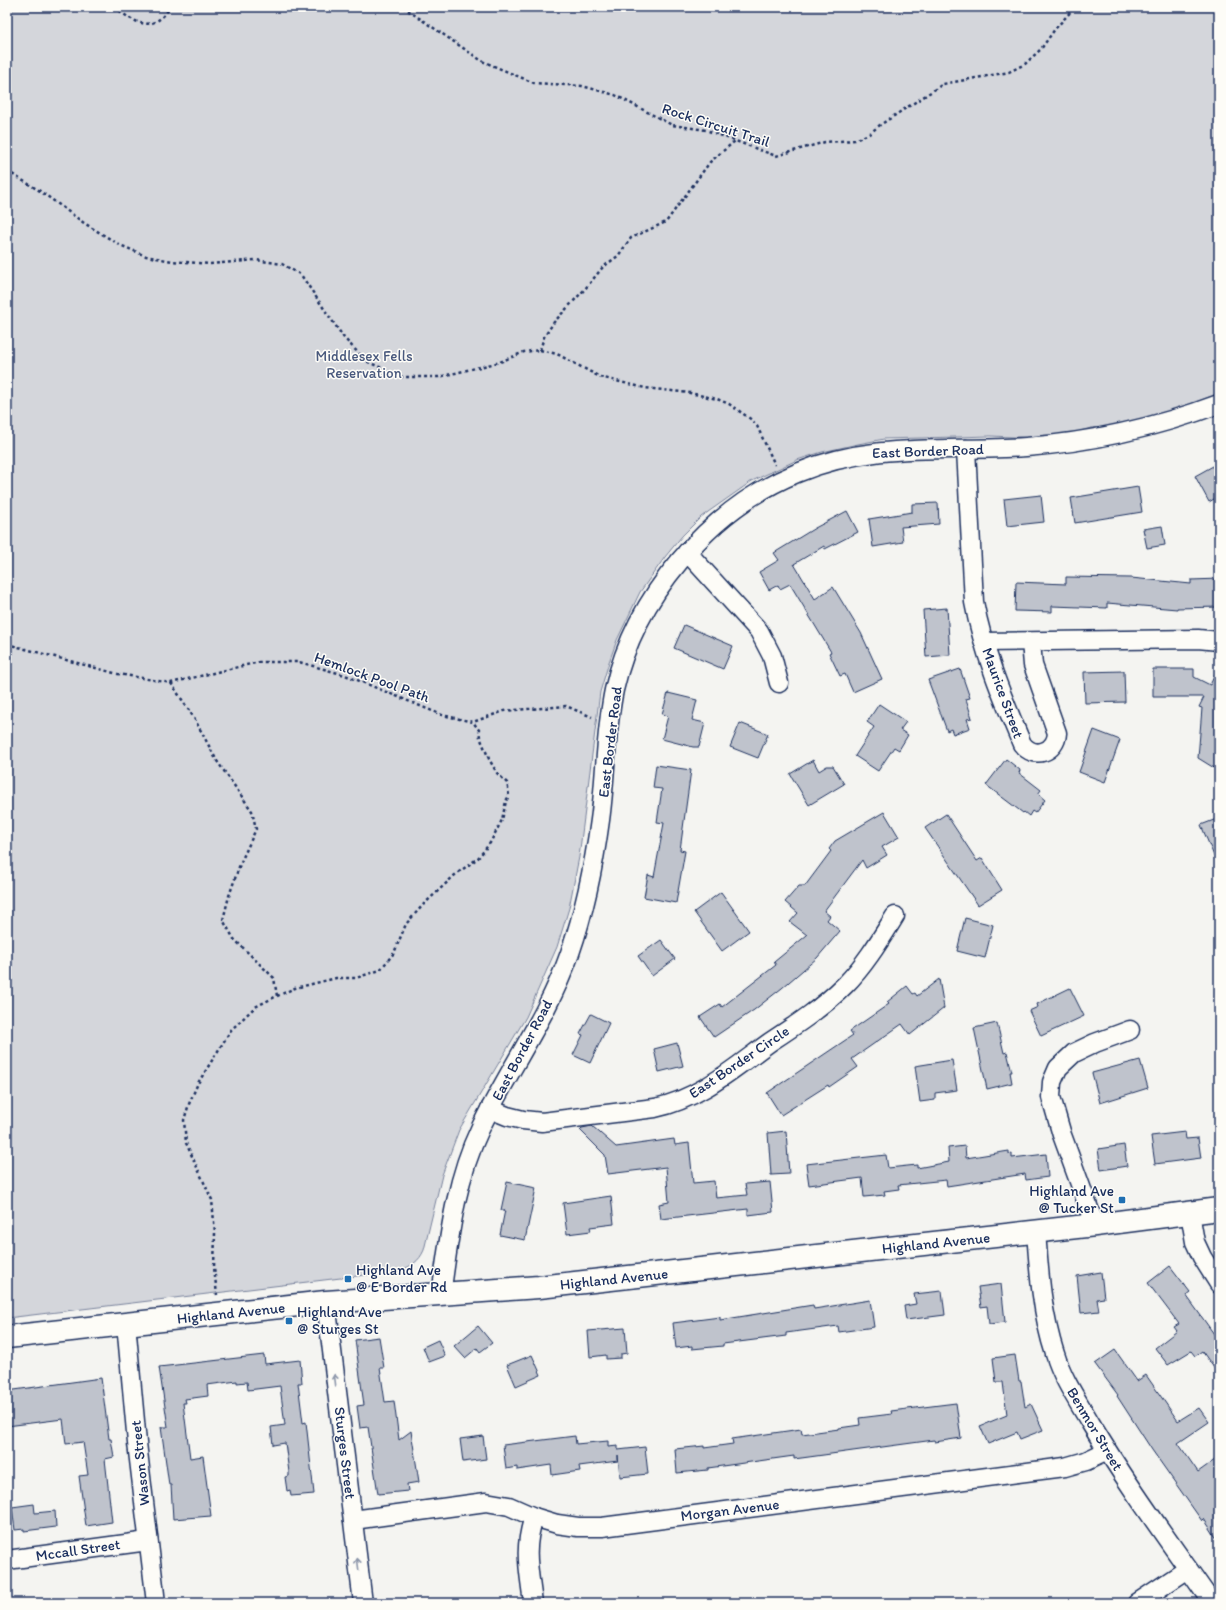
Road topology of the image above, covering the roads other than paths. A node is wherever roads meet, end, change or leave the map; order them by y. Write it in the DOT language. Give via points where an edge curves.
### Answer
graph roads {
  1 [pos="1219,404"];
  2 [pos="966,449"];
  3 [pos="688,552"];
  4 [pos="1219,641"];
  5 [pos="984,642"];
  6 [pos="1031,642"];
  7 [pos="779,683"];
  8 [pos="895,916"];
  9 [pos="1130,1030"];
  10 [pos="490,1109"];
  11 [pos="1219,1209"];
  12 [pos="1190,1213"];
  13 [pos="1095,1225"];
  14 [pos="1036,1231"];
  15 [pos="1219,1284"];
  16 [pos="441,1295"];
  17 [pos="326,1302"];
  18 [pos="126,1324"];
  19 [pos="7,1337"];
  20 [pos="1107,1451"];
  21 [pos="534,1517"];
  22 [pos="353,1520"];
  23 [pos="148,1541"];
  24 [pos="7,1560"];
  25 [pos="1188,1569"];
  26 [pos="156,1603"];
  27 [pos="363,1603"];
  28 [pos="533,1603"];
  29 [pos="1137,1603"];
  30 [pos="1212,1603"];
  1 -- 2 [label="street, East Border Road" via="1141,429 1083,441"];
  2 -- 3 [label="street, East Border Road" via="899,449 865,453 826,462 767,487 709,529"];
  2 -- 5 [label="street, Maurice Street" via="974,602"];
  3 -- 7 [label="street" via="759,631 772,656"];
  3 -- 10 [label="street, East Border Road" via="655,595 621,666 614,690 600,820 586,900 569,955 543,1014"];
  4 -- 6 [label="street, Maurice Street" via="1198,639"];
  5 -- 6 [label="street, Maurice Street"];
  5 -- 6 [label="street, Maurice Street" via="1022,744 1038,753 1052,747 1057,733 1035,672"];
  8 -- 10 [label="street, East Border Circle" via="862,967 844,986 789,1029 689,1097 667,1106 542,1122 518,1119"];
  9 -- 13 [label="street" via="1074,1053 1058,1068 1052,1082 1052,1097 1062,1135"];
  10 -- 16 [label="street, East Border Road" via="468,1157 459,1187"];
  11 -- 12 [label="main road, Highland Avenue"];
  12 -- 13 [label="main road, Highland Avenue"];
  12 -- 15 [label="street" via="1195,1242"];
  13 -- 14 [label="main road, Highland Avenue"];
  14 -- 16 [label="main road, Highland Avenue" via="539,1287"];
  14 -- 20 [label="street, Benmor Street" via="1044,1308 1055,1353 1071,1391"];
  16 -- 17 [label="main road, Highland Avenue"];
  17 -- 18 [label="main road, Highland Avenue"];
  22 -- 17 [label="street, Sturges Street, one-way"];
  18 -- 19 [label="main road, Highland Avenue"];
  18 -- 23 [label="street, Wason Street"];
  20 -- 21 [label="street, Morgan Avenue" via="1065,1467 602,1527 567,1526"];
  20 -- 25 [label="street, Benmor Street"];
  21 -- 22 [label="street, Morgan Avenue" via="504,1505 486,1502"];
  21 -- 28 [label="street" via="529,1530 527,1549"];
  27 -- 22 [label="street, Sturges Street, one-way"];
  23 -- 24 [label="street, Mccall Street"];
  23 -- 26 [label="street, Wason Street"];
  25 -- 29 [label="street"];
  25 -- 30 [label="street, Benmor Street"];
}
